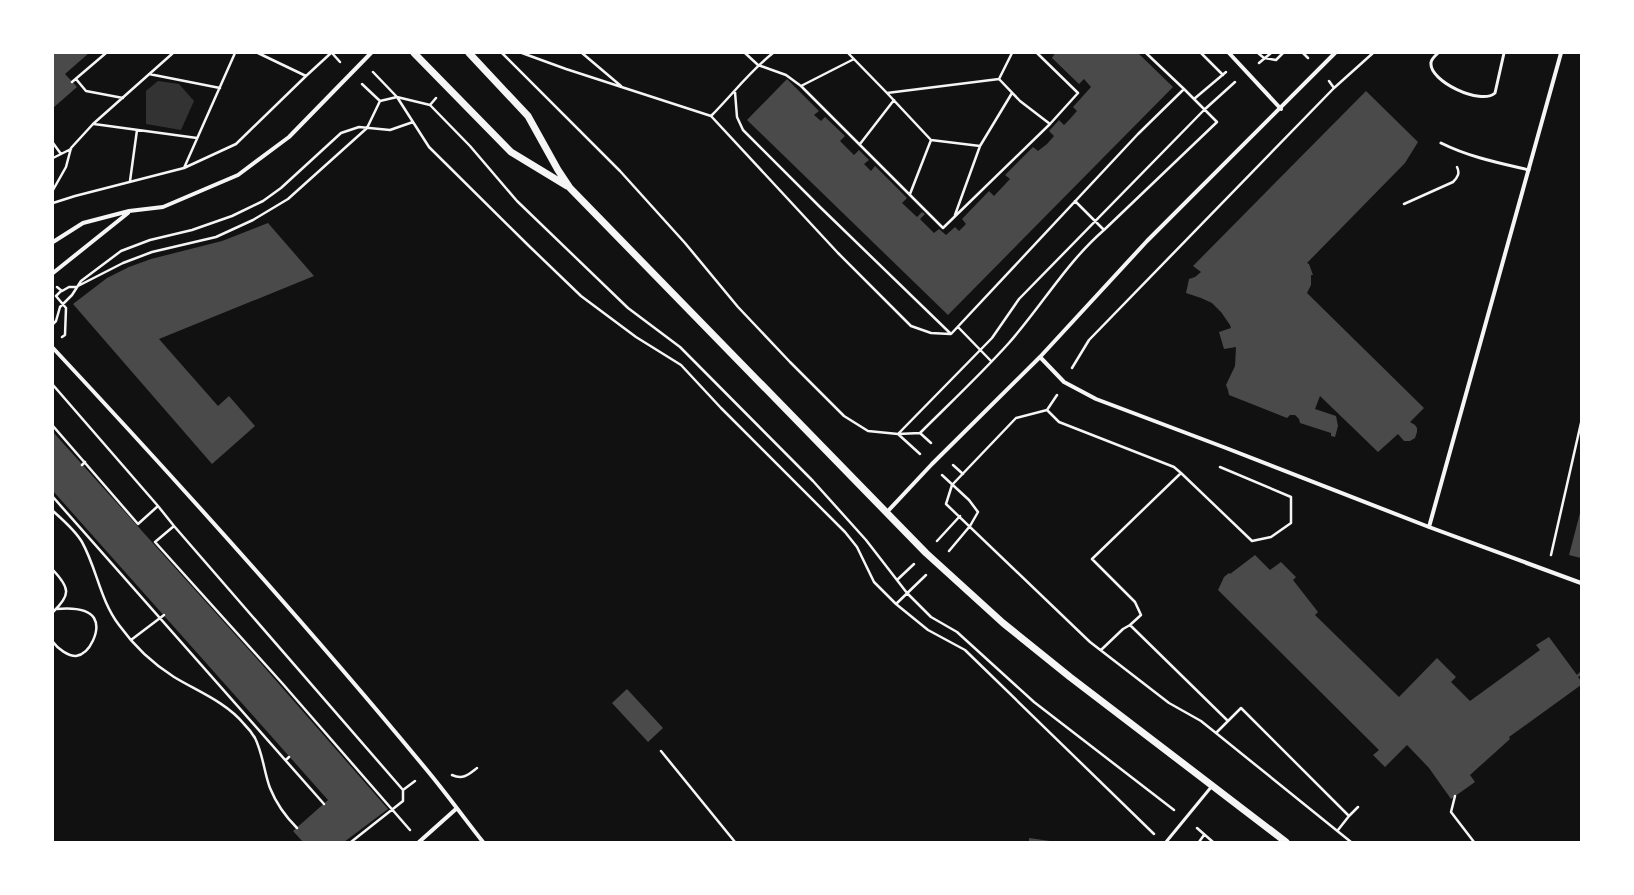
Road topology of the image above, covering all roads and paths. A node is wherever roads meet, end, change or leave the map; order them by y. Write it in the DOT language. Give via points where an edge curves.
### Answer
graph roads {
  1 [pos="106,53"];
  2 [pos="173,53"];
  3 [pos="235,53"];
  4 [pos="258,53"];
  5 [pos="331,53"];
  6 [pos="371,53"];
  7 [pos="414,53"];
  8 [pos="469,53"];
  9 [pos="502,53"];
  10 [pos="522,53"];
  11 [pos="582,53"];
  12 [pos="745,53"];
  13 [pos="773,53"];
  14 [pos="848,53"];
  15 [pos="1012,53"];
  16 [pos="1037,53"];
  17 [pos="1146,53"];
  18 [pos="1201,53"];
  19 [pos="1230,53"];
  20 [pos="1258,53"];
  21 [pos="1283,53"];
  22 [pos="1303,53"];
  23 [pos="1335,53"];
  24 [pos="1373,53"];
  25 [pos="1438,53"];
  26 [pos="1504,53"];
  27 [pos="1561,53"];
  28 [pos="854,59"];
  29 [pos="362,61"];
  30 [pos="1237,61"];
  31 [pos="758,65"];
  32 [pos="1318,70"];
  33 [pos="350,73"];
  34 [pos="149,74"];
  35 [pos="1223,75"];
  36 [pos="306,76"];
  37 [pos="76,79"];
  38 [pos="999,79"];
  39 [pos="72,82"];
  40 [pos="800,86"];
  41 [pos="623,87"];
  42 [pos="220,88"];
  43 [pos="1334,88"];
  44 [pos="1184,89"];
  45 [pos="735,92"];
  46 [pos="1012,93"];
  47 [pos="887,94"];
  48 [pos="397,97"];
  49 [pos="123,98"];
  50 [pos="1194,99"];
  51 [pos="894,100"];
  52 [pos="380,101"];
  53 [pos="1281,109"];
  54 [pos="711,116"];
  55 [pos="413,122"];
  56 [pos="93,124"];
  57 [pos="1050,124"];
  58 [pos="367,128"];
  59 [pos="137,130"];
  60 [pos="197,138"];
  61 [pos="931,140"];
  62 [pos="53,143"];
  63 [pos="1441,143"];
  64 [pos="860,144"];
  65 [pos="980,146"];
  66 [pos="72,148"];
  67 [pos="61,154"];
  68 [pos="53,158"];
  69 [pos="1453,165"];
  70 [pos="184,168"];
  71 [pos="1529,170"];
  72 [pos="130,181"];
  73 [pos="570,188"];
  74 [pos="53,190"];
  75 [pos="910,194"];
  76 [pos="1075,201"];
  77 [pos="53,203"];
  78 [pos="1404,204"];
  79 [pos="129,211"];
  80 [pos="955,217"];
  81 [pos="1104,230"];
  82 [pos="53,242"];
  83 [pos="53,273"];
  84 [pos="53,282"];
  85 [pos="76,287"];
  86 [pos="62,291"];
  87 [pos="63,304"];
  88 [pos="53,324"];
  89 [pos="958,327"];
  90 [pos="951,334"];
  91 [pos="59,340"];
  92 [pos="53,348"];
  93 [pos="1040,357"];
  94 [pos="991,362"];
  95 [pos="1064,382"];
  96 [pos="53,386"];
  97 [pos="1047,410"];
  98 [pos="1581,423"];
  99 [pos="53,426"];
  100 [pos="920,433"];
  101 [pos="942,454"];
  102 [pos="86,462"];
  103 [pos="82,466"];
  104 [pos="1220,468"];
  105 [pos="963,474"];
  106 [pos="1181,474"];
  107 [pos="53,497"];
  108 [pos="158,506"];
  109 [pos="53,511"];
  110 [pos="887,512"];
  111 [pos="174,526"];
  112 [pos="1429,527"];
  113 [pos="53,570"];
  114 [pos="1547,571"];
  115 [pos="1581,583"];
  116 [pos="896,604"];
  117 [pos="56,608"];
  118 [pos="53,612"];
  119 [pos="164,615"];
  120 [pos="160,618"];
  121 [pos="1130,625"];
  122 [pos="131,640"];
  123 [pos="53,642"];
  124 [pos="1101,650"];
  125 [pos="1017,700"];
  126 [pos="1228,721"];
  127 [pos="1216,733"];
  128 [pos="661,751"];
  129 [pos="289,757"];
  130 [pos="286,760"];
  131 [pos="1213,785"];
  132 [pos="1455,796"];
  133 [pos="324,804"];
  134 [pos="1358,807"];
  135 [pos="456,808"];
  136 [pos="392,810"];
  137 [pos="1349,816"];
  138 [pos="1185,818"];
  139 [pos="297,828"];
  140 [pos="1338,830"];
  141 [pos="1204,835"];
  142 [pos="1157,836"];
  143 [pos="351,842"];
  144 [pos="420,842"];
  145 [pos="483,842"];
  146 [pos="735,842"];
  147 [pos="1166,842"];
  148 [pos="1199,842"];
  149 [pos="1213,842"];
  150 [pos="1286,842"];
  151 [pos="1351,842"];
  152 [pos="1474,842"];
  1 -- 37 [label="path"];
  2 -- 34 [label="path"];
  3 -- 42 [label="path"];
  4 -- 36 [label="path"];
  5 -- 33 [label="path"];
  5 -- 36 [label="path"];
  6 -- 29 [label="street"];
  7 -- 73 [label="street" via="511,152"];
  8 -- 73 [label="street" via="528,116"];
  9 -- 100 [label="path" via="620,170 685,242 738,307 844,416 868,431"];
  10 -- 41 [label="path"];
  11 -- 41 [label="path"];
  12 -- 31 [label="path"];
  13 -- 31 [label="path"];
  14 -- 28 [label="path"];
  15 -- 38 [label="path"];
  16 -- 57 [label="path" via="1078,93"];
  17 -- 44 [label="path"];
  18 -- 35 [label="path"];
  19 -- 30 [label="street"];
  20 -- 21 [label="path" via="1264,58 1276,60"];
  22 -- 32 [label="path"];
  23 -- 32 [label="street"];
  24 -- 43 [label="path"];
  25 -- 26 [label="lane" via="1430,64 1433,72 1461,92 1484,98 1495,93"];
  27 -- 71 [label="street"];
  28 -- 40 [label="path"];
  28 -- 47 [label="path"];
  29 -- 33 [label="street"];
  29 -- 48 [label="path"];
  30 -- 35 [label="path"];
  30 -- 53 [label="street"];
  31 -- 40 [label="path" via="786,75"];
  31 -- 45 [label="path"];
  32 -- 43 [label="path"];
  32 -- 53 [label="street"];
  33 -- 52 [label="path"];
  33 -- 79 [label="street" via="289,138 238,175 163,207"];
  34 -- 42 [label="path"];
  34 -- 49 [label="path"];
  35 -- 50 [label="path"];
  36 -- 70 [label="path" via="236,144"];
  37 -- 39 [label="path"];
  37 -- 49 [label="path" via="86,91"];
  38 -- 46 [label="path"];
  38 -- 47 [label="path"];
  40 -- 64 [label="path"];
  41 -- 54 [label="path"];
  42 -- 60 [label="path"];
  43 -- 95 [label="path" via="1089,340"];
  44 -- 50 [label="path"];
  44 -- 76 [label="path"];
  45 -- 54 [label="path"];
  45 -- 90 [label="path" via="737,117 744,130"];
  46 -- 57 [label="path"];
  46 -- 65 [label="path"];
  47 -- 51 [label="path"];
  48 -- 52 [label="path"];
  48 -- 55 [label="path"];
  48 -- 138 [label="path" via="430,105 470,146 517,201 628,308 680,347 813,481 866,540 907,593 931,617 957,632 1034,702"];
  49 -- 56 [label="path"];
  50 -- 81 [label="path" via="1217,122"];
  51 -- 61 [label="path"];
  51 -- 64 [label="path"];
  52 -- 58 [label="path"];
  53 -- 93 [label="street" via="1147,241"];
  54 -- 90 [label="path" via="838,253 911,326 931,333"];
  55 -- 58 [label="path" via="390,130"];
  55 -- 116 [label="path" via="429,147 581,296 636,337 681,365 845,532 874,582"];
  56 -- 59 [label="path"];
  56 -- 66 [label="path"];
  57 -- 80 [label="path"];
  58 -- 85 [label="path" via="288,199 253,220 216,237 152,252 123,263"];
  58 -- 85 [label="path" via="359,127 341,133 263,202 192,230 150,240 121,251"];
  59 -- 60 [label="path"];
  59 -- 72 [label="path"];
  60 -- 70 [label="path"];
  61 -- 65 [label="path"];
  61 -- 75 [label="path"];
  62 -- 67 [label="path"];
  63 -- 71 [label="lane" via="1477,158"];
  64 -- 75 [label="path"];
  65 -- 80 [label="path"];
  66 -- 67 [label="path"];
  66 -- 74 [label="path" via="66,167"];
  67 -- 68 [label="path"];
  69 -- 78 [label="path" via="1459,172 1453,182"];
  70 -- 72 [label="path"];
  71 -- 112 [label="street"];
  72 -- 77 [label="path"];
  73 -- 110 [label="street"];
  75 -- 80 [label="path" via="943,228"];
  76 -- 81 [label="path"];
  76 -- 89 [label="path"];
  79 -- 82 [label="street" via="83,223"];
  79 -- 83 [label="street"];
  81 -- 94 [label="path" via="1085,248"];
  84 -- 86 [label="path"];
  85 -- 86 [label="path"];
  85 -- 87 [label="path"];
  86 -- 87 [label="path" via="56,296"];
  87 -- 88 [label="path"];
  87 -- 91 [label="path" via="66,308 65,335"];
  89 -- 90 [label="path"];
  89 -- 94 [label="path"];
  92 -- 135 [label="street" via="156,458 343,671"];
  93 -- 95 [label="street"];
  93 -- 101 [label="street"];
  94 -- 100 [label="path"];
  95 -- 97 [label="path"];
  95 -- 112 [label="street" via="1096,399"];
  96 -- 108 [label="path"];
  97 -- 105 [label="path" via="1016,418"];
  97 -- 106 [label="path" via="1059,422 1174,468"];
  98 -- 114 [label="path"];
  99 -- 102 [label="path"];
  100 -- 101 [label="path"];
  101 -- 105 [label="path"];
  101 -- 110 [label="street"];
  102 -- 103 [label="path"];
  102 -- 108 [label="path" via="138,524"];
  104 -- 106 [label="path" via="1291,497 1291,523 1271,538 1252,541"];
  105 -- 124 [label="path" via="952,485 946,504"];
  106 -- 121 [label="path" via="1092,559 1135,602 1141,615"];
  107 -- 120 [label="path"];
  108 -- 111 [label="path"];
  109 -- 122 [label="path" via="82,542 103,597 118,624"];
  110 -- 131 [label="street" via="926,553 1003,623"];
  111 -- 136 [label="path" via="403,790 403,801"];
  111 -- 136 [label="path" via="155,542"];
  112 -- 114 [label="street"];
  113 -- 117 [label="path" via="61,578 66,597"];
  114 -- 115 [label="street"];
  117 -- 118 [label="path"];
  117 -- 123 [label="path" via="84,611 94,619 96,626 94,639 84,653 79,655 69,654"];
  119 -- 120 [label="path"];
  120 -- 122 [label="path"];
  120 -- 130 [label="path"];
  121 -- 124 [label="path"];
  121 -- 126 [label="path"];
  122 -- 139 [label="path" via="152,662 226,708 243,722 255,738 270,788 279,807"];
  124 -- 127 [label="path" via="1169,703 1201,721"];
  125 -- 142 [label="path"];
  126 -- 127 [label="path"];
  126 -- 137 [label="path" via="1241,708"];
  127 -- 140 [label="path"];
  128 -- 146 [label="path"];
  129 -- 130 [label="path"];
  130 -- 133 [label="path"];
  131 -- 138 [label="lane"];
  131 -- 150 [label="street"];
  132 -- 152 [label="path" via="1452,812"];
  134 -- 137 [label="path"];
  135 -- 144 [label="street"];
  135 -- 145 [label="street"];
  136 -- 143 [label="path"];
  136 -- 144 [label="path"];
  137 -- 140 [label="path"];
  138 -- 141 [label="path"];
  138 -- 147 [label="lane"];
  140 -- 151 [label="path"];
  141 -- 148 [label="path"];
  141 -- 149 [label="path"];
}
